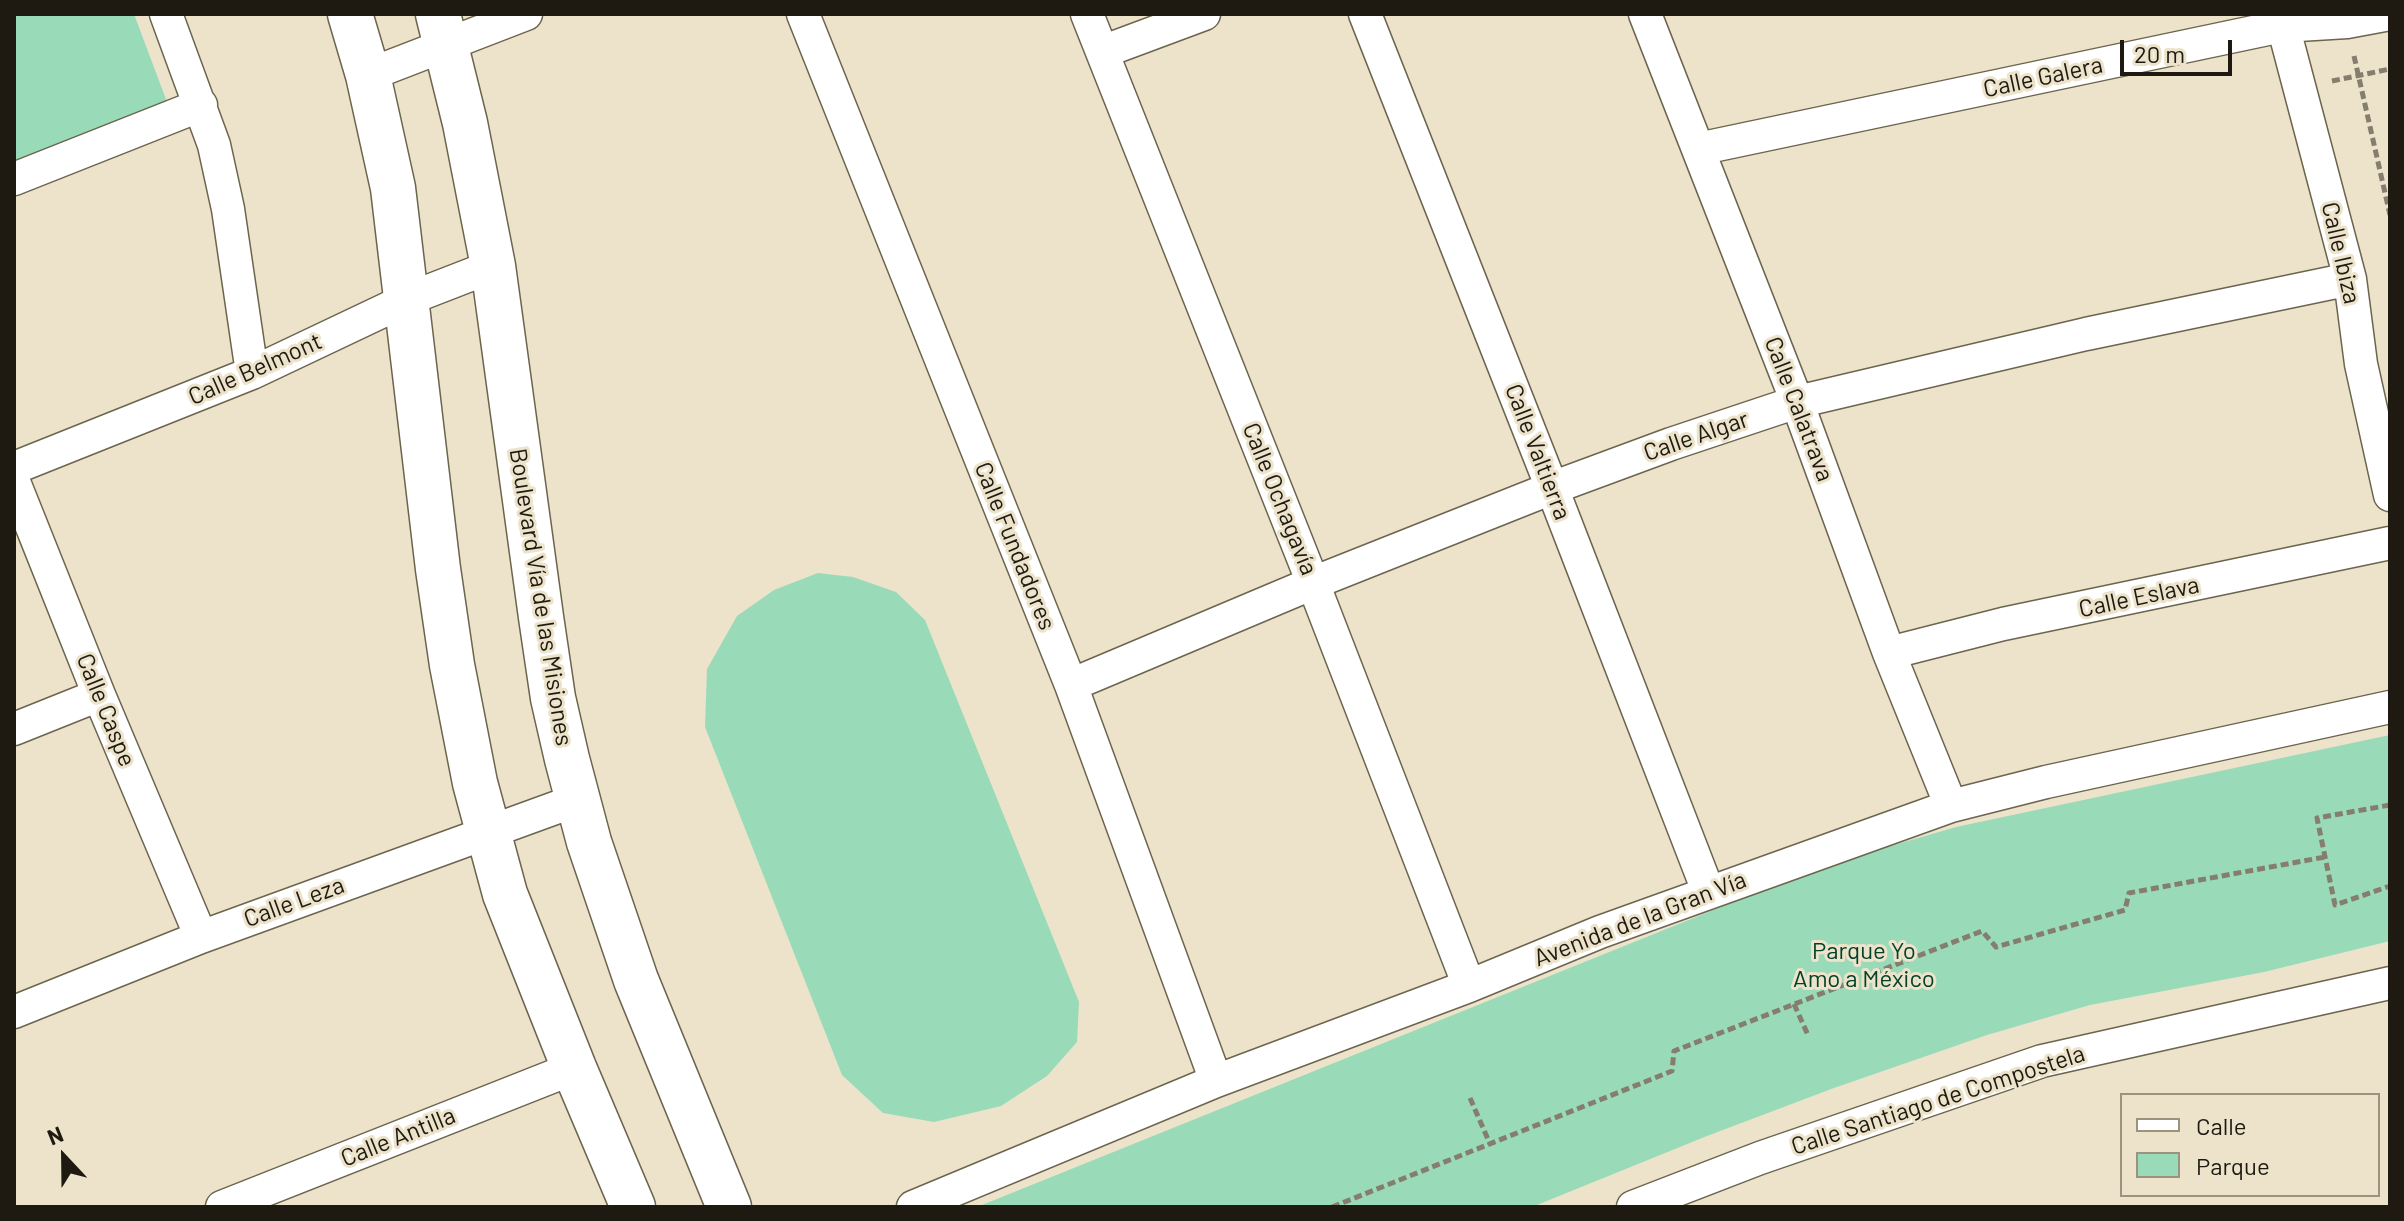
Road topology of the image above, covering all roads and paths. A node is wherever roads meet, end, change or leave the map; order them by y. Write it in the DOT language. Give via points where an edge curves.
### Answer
graph roads {
  1 [pos="166,14"];
  2 [pos="350,14"];
  3 [pos="526,14"];
  4 [pos="803,14"];
  5 [pos="1087,14"];
  6 [pos="1204,14"];
  7 [pos="1365,14"];
  8 [pos="1645,14"];
  9 [pos="2390,14"];
  10 [pos="2281,20"];
  11 [pos="2347,22"];
  12 [pos="442,30"];
  13 [pos="1102,52"];
  14 [pos="2390,69"];
  15 [pos="368,75"];
  16 [pos="2359,75"];
  17 [pos="2300,88"];
  18 [pos="201,105"];
  19 [pos="1698,149"];
  20 [pos="14,179"];
  21 [pos="2390,215"];
  22 [pos="493,266"];
  23 [pos="2350,279"];
  24 [pos="408,299"];
  25 [pos="252,373"];
  26 [pos="1797,402"];
  27 [pos="14,468"];
  28 [pos="14,482"];
  29 [pos="1552,488"];
  30 [pos="2390,495"];
  31 [pos="2390,543"];
  32 [pos="1313,583"];
  33 [pos="1889,653"];
  34 [pos="1071,685"];
  35 [pos="99,695"];
  36 [pos="2390,707"];
  37 [pos="14,729"];
  38 [pos="577,800"];
  39 [pos="2390,805"];
  40 [pos="1951,806"];
  41 [pos="488,831"];
  42 [pos="2325,857"];
  43 [pos="2390,886"];
  44 [pos="1708,891"];
  45 [pos="201,937"];
  46 [pos="2390,983"];
  47 [pos="1469,986"];
  48 [pos="1794,1004"];
  49 [pos="14,1012"];
  50 [pos="1808,1035"];
  51 [pos="574,1068"];
  52 [pos="1216,1081"];
  53 [pos="1470,1098"];
  54 [pos="1490,1144"];
  55 [pos="222,1207"];
  56 [pos="633,1207"];
  57 [pos="729,1207"];
  58 [pos="913,1207"];
  59 [pos="1332,1207"];
  60 [pos="1633,1207"];
  1 -- 18 [label="street"];
  2 -- 15 [label="street"];
  3 -- 12 [label="street"];
  4 -- 34 [label="street, Calle Fundadores"];
  5 -- 13 [label="street, Calle Ochagavía"];
  6 -- 13 [label="street"];
  7 -- 29 [label="street, Calle Valtierra"];
  8 -- 19 [label="street, Calle Calatrava"];
  9 -- 11 [label="street, Calle Galera"];
  10 -- 11 [label="street, Calle Galera"];
  10 -- 17 [label="street, Calle Ibiza"];
  10 -- 19 [label="street, Calle Galera"];
  11 -- 16 [label="path"];
  12 -- 15 [label="street"];
  12 -- 22 [label="street, Boulevard Vía de las Misiones"];
  13 -- 32 [label="street, Calle Ochagavía"];
  14 -- 16 [label="path"];
  15 -- 24 [label="street" via="393,188"];
  16 -- 17 [label="path"];
  16 -- 21 [label="path"];
  17 -- 23 [label="street, Calle Ibiza"];
  18 -- 20 [label="street"];
  18 -- 25 [label="street" via="228,209"];
  19 -- 26 [label="street, Calle Calatrava"];
  22 -- 24 [label="street, Calle Belmont"];
  22 -- 38 [label="street, Boulevard Vía de las Misiones" via="553,698"];
  23 -- 26 [label="street, Calle Algar"];
  23 -- 30 [label="street, Calle Ibiza" via="2361,364"];
  24 -- 25 [label="street, Calle Belmont"];
  24 -- 41 [label="street" via="452,665"];
  25 -- 27 [label="street, Calle Belmont"];
  26 -- 29 [label="street, Calle Algar"];
  26 -- 33 [label="street, Calle Calatrava"];
  28 -- 35 [label="street, Calle Caspe"];
  29 -- 32 [label="street, Calle Algar"];
  29 -- 44 [label="street, Calle Valtierra"];
  31 -- 33 [label="street, Calle Eslava"];
  32 -- 34 [label="street, Calle Algar"];
  32 -- 47 [label="street, Calle Ochagavía"];
  33 -- 40 [label="street, Calle Calatrava"];
  34 -- 52 [label="street, Calle Fundadores"];
  35 -- 37 [label="street"];
  35 -- 45 [label="street, Calle Caspe"];
  36 -- 40 [label="street, Avenida de la Gran Vía"];
  38 -- 41 [label="street, Calle Leza"];
  38 -- 57 [label="street, Boulevard Vía de las Misiones" via="636,980"];
  39 -- 42 [label="path" via="2317,818"];
  40 -- 44 [label="street, Avenida de la Gran Vía"];
  41 -- 45 [label="street, Calle Leza"];
  41 -- 51 [label="street" via="505,894"];
  42 -- 43 [label="path" via="2335,905"];
  42 -- 48 [label="path" via="2129,893 2125,910 1996,947 1982,931"];
  44 -- 47 [label="street, Avenida de la Gran Vía"];
  45 -- 49 [label="street, Calle Leza"];
  46 -- 60 [label="street, Calle Santiago de Compostela" via="2042,1061 1774,1152"];
  47 -- 52 [label="street, Avenida de la Gran Vía"];
  48 -- 50 [label="path"];
  48 -- 54 [label="path" via="1674,1051 1672,1071"];
  51 -- 55 [label="street, Calle Antilla"];
  51 -- 56 [label="street"];
  52 -- 58 [label="street, Avenida de la Gran Vía"];
  53 -- 54 [label="path"];
  54 -- 59 [label="path"];
}
